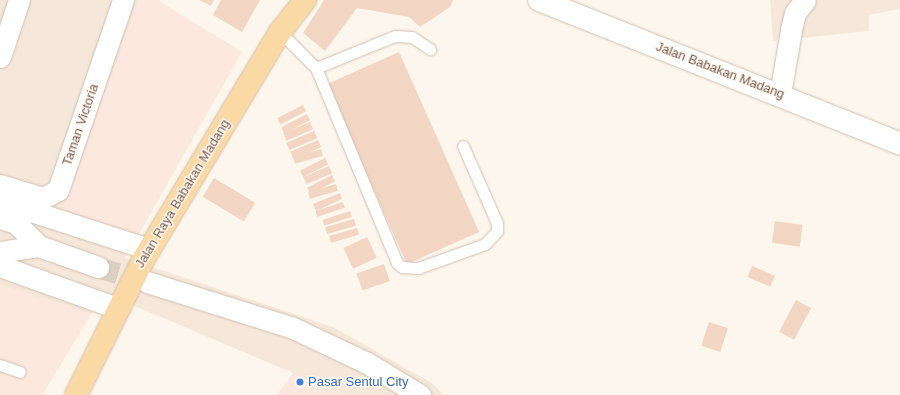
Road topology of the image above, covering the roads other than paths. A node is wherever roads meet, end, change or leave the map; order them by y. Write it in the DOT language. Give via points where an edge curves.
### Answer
graph roads {
  1 [pos="19,0"];
  2 [pos="124,0"];
  3 [pos="304,0"];
  4 [pos="539,0"];
  5 [pos="805,0"];
  6 [pos="280,32"];
  7 [pos="430,49"];
  8 [pos="0,57"];
  9 [pos="316,68"];
  10 [pos="780,94"];
  11 [pos="900,144"];
  12 [pos="463,146"];
  13 [pos="0,185"];
  14 [pos="0,201"];
  15 [pos="0,218"];
  16 [pos="39,246"];
  17 [pos="149,249"];
  18 [pos="0,252"];
  19 [pos="0,266"];
  20 [pos="98,267"];
  21 [pos="147,282"];
  22 [pos="117,308"];
  23 [pos="367,363"];
  24 [pos="0,365"];
  25 [pos="20,372"];
  26 [pos="76,395"];
  27 [pos="402,395"];
  28 [pos="420,395"];
  1 -- 8 [label="street"];
  2 -- 13 [label="street, Taman Victoria" via="58,190 43,198"];
  3 -- 6 [label="main road, Jalan Raya Babakan Madang"];
  4 -- 10 [label="main road, Jalan Babakan Madang"];
  5 -- 10 [label="street" via="796,13 791,30"];
  6 -- 9 [label="lane"];
  6 -- 17 [label="main road, Jalan Raya Babakan Madang"];
  7 -- 9 [label="lane" via="412,37 395,36"];
  9 -- 12 [label="lane" via="397,263 402,267 418,268 484,244 497,231 497,223"];
  10 -- 11 [label="main road, Jalan Babakan Madang"];
  14 -- 17 [label="street"];
  15 -- 16 [label="street" via="16,223"];
  16 -- 18 [label="street"];
  16 -- 20 [label="street"];
  17 -- 22 [label="main road, Jalan Raya Babakan Madang"];
  19 -- 22 [label="street"];
  21 -- 23 [label="street" via="291,327"];
  22 -- 26 [label="main road, Jalan Raya Babakan Madang"];
  23 -- 27 [label="street"];
  23 -- 28 [label="street"];
  24 -- 25 [label="lane"];
}
